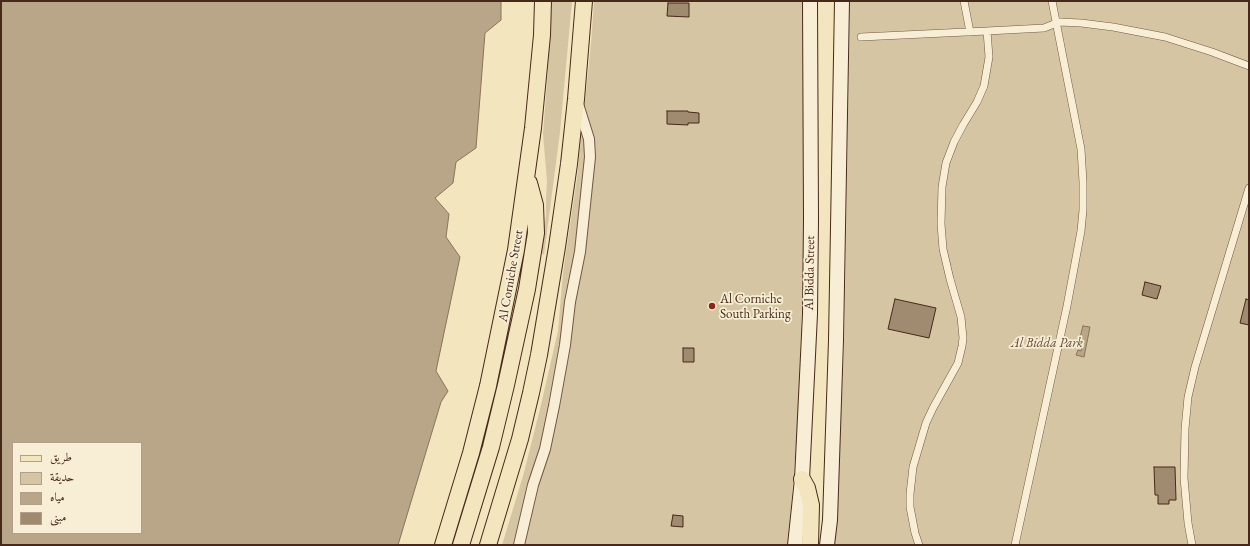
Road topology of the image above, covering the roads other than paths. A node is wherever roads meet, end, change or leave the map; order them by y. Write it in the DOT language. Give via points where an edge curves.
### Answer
graph roads {
  1 [pos="542,1"];
  2 [pos="584,1"];
  3 [pos="810,1"];
  4 [pos="842,1"];
  5 [pos="964,1"];
  6 [pos="1052,1"];
  7 [pos="1056,23"];
  8 [pos="970,32"];
  9 [pos="987,32"];
  10 [pos="861,37"];
  11 [pos="1249,66"];
  12 [pos="576,99"];
  13 [pos="527,178"];
  14 [pos="1249,188"];
  15 [pos="802,479"];
  16 [pos="443,545"];
  17 [pos="461,545"];
  18 [pos="488,545"];
  19 [pos="519,545"];
  20 [pos="795,545"];
  21 [pos="810,545"];
  22 [pos="828,545"];
  23 [pos="919,545"];
  24 [pos="1015,545"];
  25 [pos="1192,545"];
  1 -- 13 [label="main road, Al Corniche Street" via="538,78"];
  2 -- 12 [label="main road"];
  3 -- 15 [label="main road, Al Bidda Street" via="810,314"];
  4 -- 22 [label="main road" via="836,340"];
  5 -- 8 [label="street"];
  6 -- 7 [label="street"];
  7 -- 9 [label="street" via="1044,28"];
  7 -- 11 [label="street" via="1097,25 1142,32 1189,44"];
  7 -- 24 [label="street" via="1081,150 1082,224 1067,306"];
  8 -- 9 [label="street"];
  8 -- 10 [label="street"];
  9 -- 23 [label="street" via="989,57 986,80 977,102 954,142 946,163 942,187 943,249 961,318 963,338 958,363 929,418 913,467 910,507"];
  12 -- 18 [label="main road" via="557,247 532,393"];
  12 -- 19 [label="street" via="589,139 590,156 580,252 554,406"];
  13 -- 16 [label="main road, Al Corniche Street" via="515,256 488,386"];
  13 -- 17 [label="main road" via="533,195 536,218 527,289 491,447"];
  14 -- 25 [label="street" via="1188,397 1184,464 1186,506"];
  15 -- 20 [label="main road, Al Bidda Street"];
  15 -- 21 [label="main road" via="811,505"];
}
